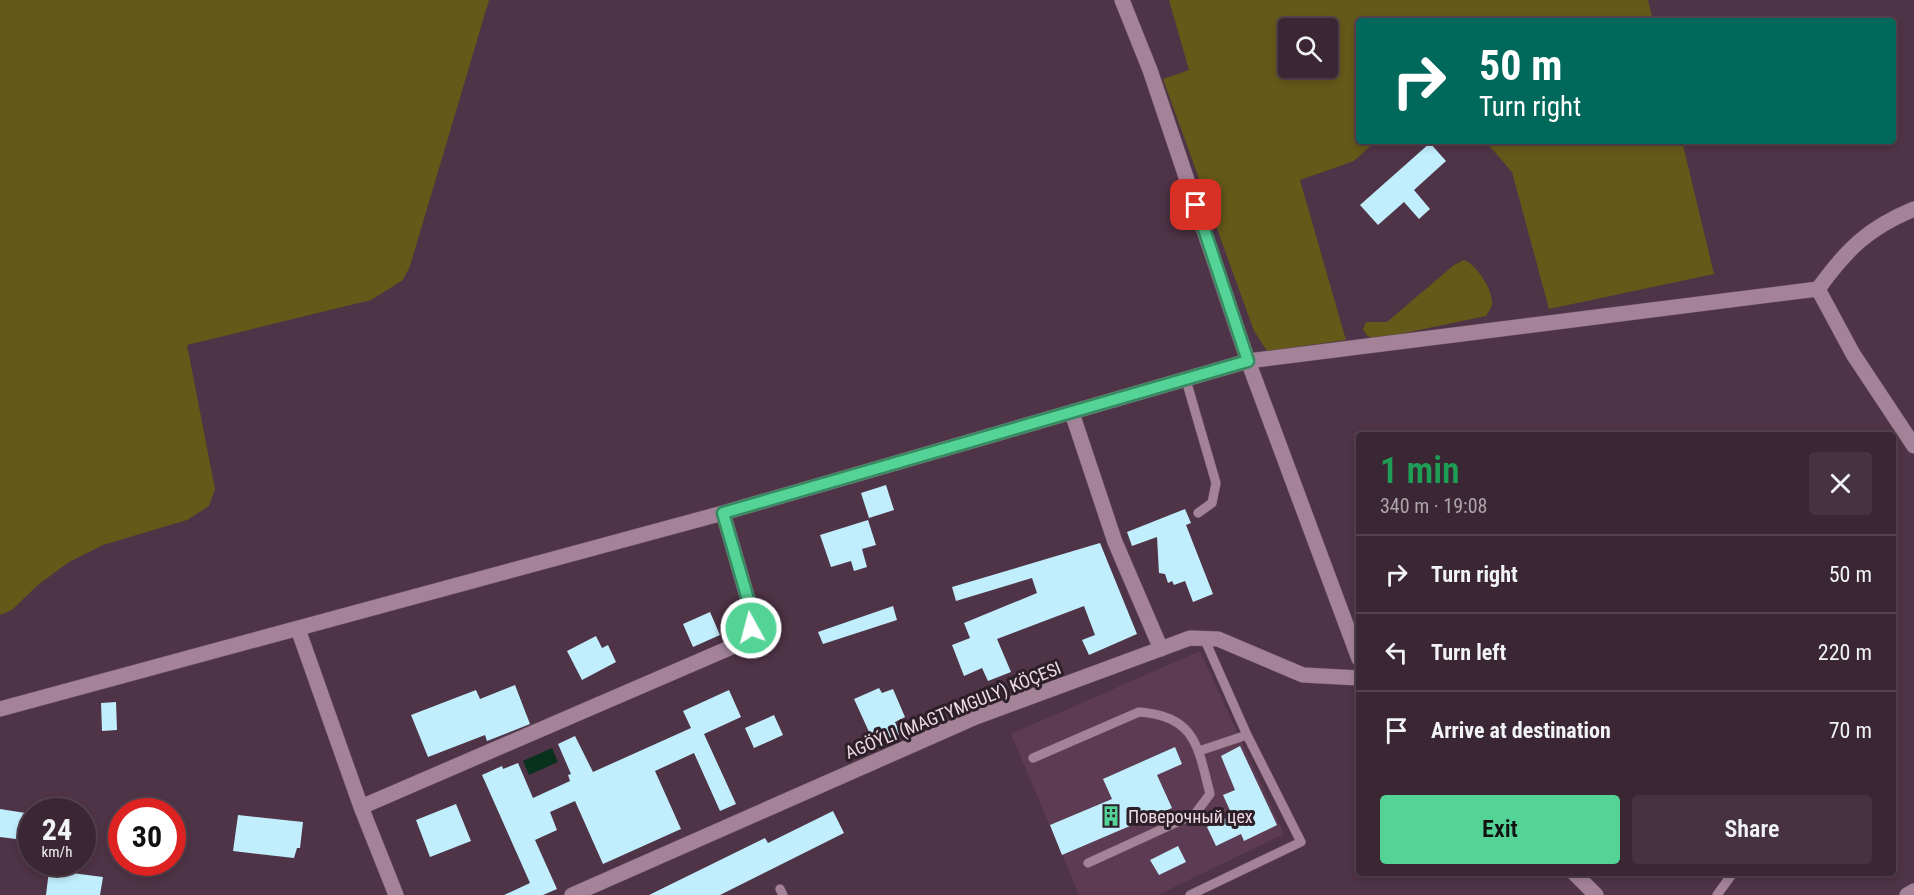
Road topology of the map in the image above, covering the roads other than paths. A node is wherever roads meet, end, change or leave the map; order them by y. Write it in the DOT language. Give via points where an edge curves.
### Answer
graph roads {
  1 [pos="1122,0"];
  2 [pos="1914,208"];
  3 [pos="1818,289"];
  4 [pos="1248,361"];
  5 [pos="1185,380"];
  6 [pos="1072,413"];
  7 [pos="1914,446"];
  8 [pos="723,513"];
  9 [pos="1198,513"];
  10 [pos="298,629"];
  11 [pos="1203,638"];
  12 [pos="1161,649"];
  13 [pos="1356,651"];
  14 [pos="1356,678"];
  15 [pos="0,709"];
  16 [pos="1247,735"];
  17 [pos="1199,751"];
  18 [pos="1033,758"];
  19 [pos="361,807"];
  20 [pos="1088,863"];
  21 [pos="1577,876"];
  22 [pos="1731,876"];
  23 [pos="1914,891"];
  24 [pos="396,895"];
  25 [pos="572,895"];
  26 [pos="1190,895"];
  27 [pos="1596,895"];
  28 [pos="1716,895"];
  29 [pos="1907,895"];
  1 -- 4 [label="street" via="1150,70"];
  2 -- 3 [label="street" via="1886,220 1853,245"];
  3 -- 4 [label="street"];
  3 -- 7 [label="street" via="1853,354"];
  4 -- 5 [label="street"];
  4 -- 13 [label="street"];
  5 -- 6 [label="street"];
  5 -- 9 [label="lane" via="1216,483 1212,503"];
  6 -- 8 [label="street"];
  6 -- 12 [label="street" via="1115,542"];
  8 -- 10 [label="street"];
  8 -- 19 [label="street" via="751,610 751,628 741,643"];
  10 -- 15 [label="street"];
  10 -- 19 [label="street"];
  11 -- 12 [label="street, AGÖÝLI (MAGTYMGULY) KÖÇESI" via="1190,638"];
  11 -- 14 [label="street, AGÖÝLI (MAGTYMGULY) KÖÇESI" via="1218,639 1303,675"];
  11 -- 16 [label="lane"];
  12 -- 25 [label="street, AGÖÝLI (MAGTYMGULY) KÖÇESI" via="976,717"];
  16 -- 17 [label="lane"];
  16 -- 26 [label="lane" via="1301,842"];
  17 -- 18 [label="lane" via="1185,728 1157,713 1139,712"];
  17 -- 20 [label="lane" via="1210,794 1203,806 1195,814"];
  19 -- 24 [label="street"];
  21 -- 27 [label="street"];
  22 -- 28 [label="lane"];
  23 -- 29 [label="street"];
}
